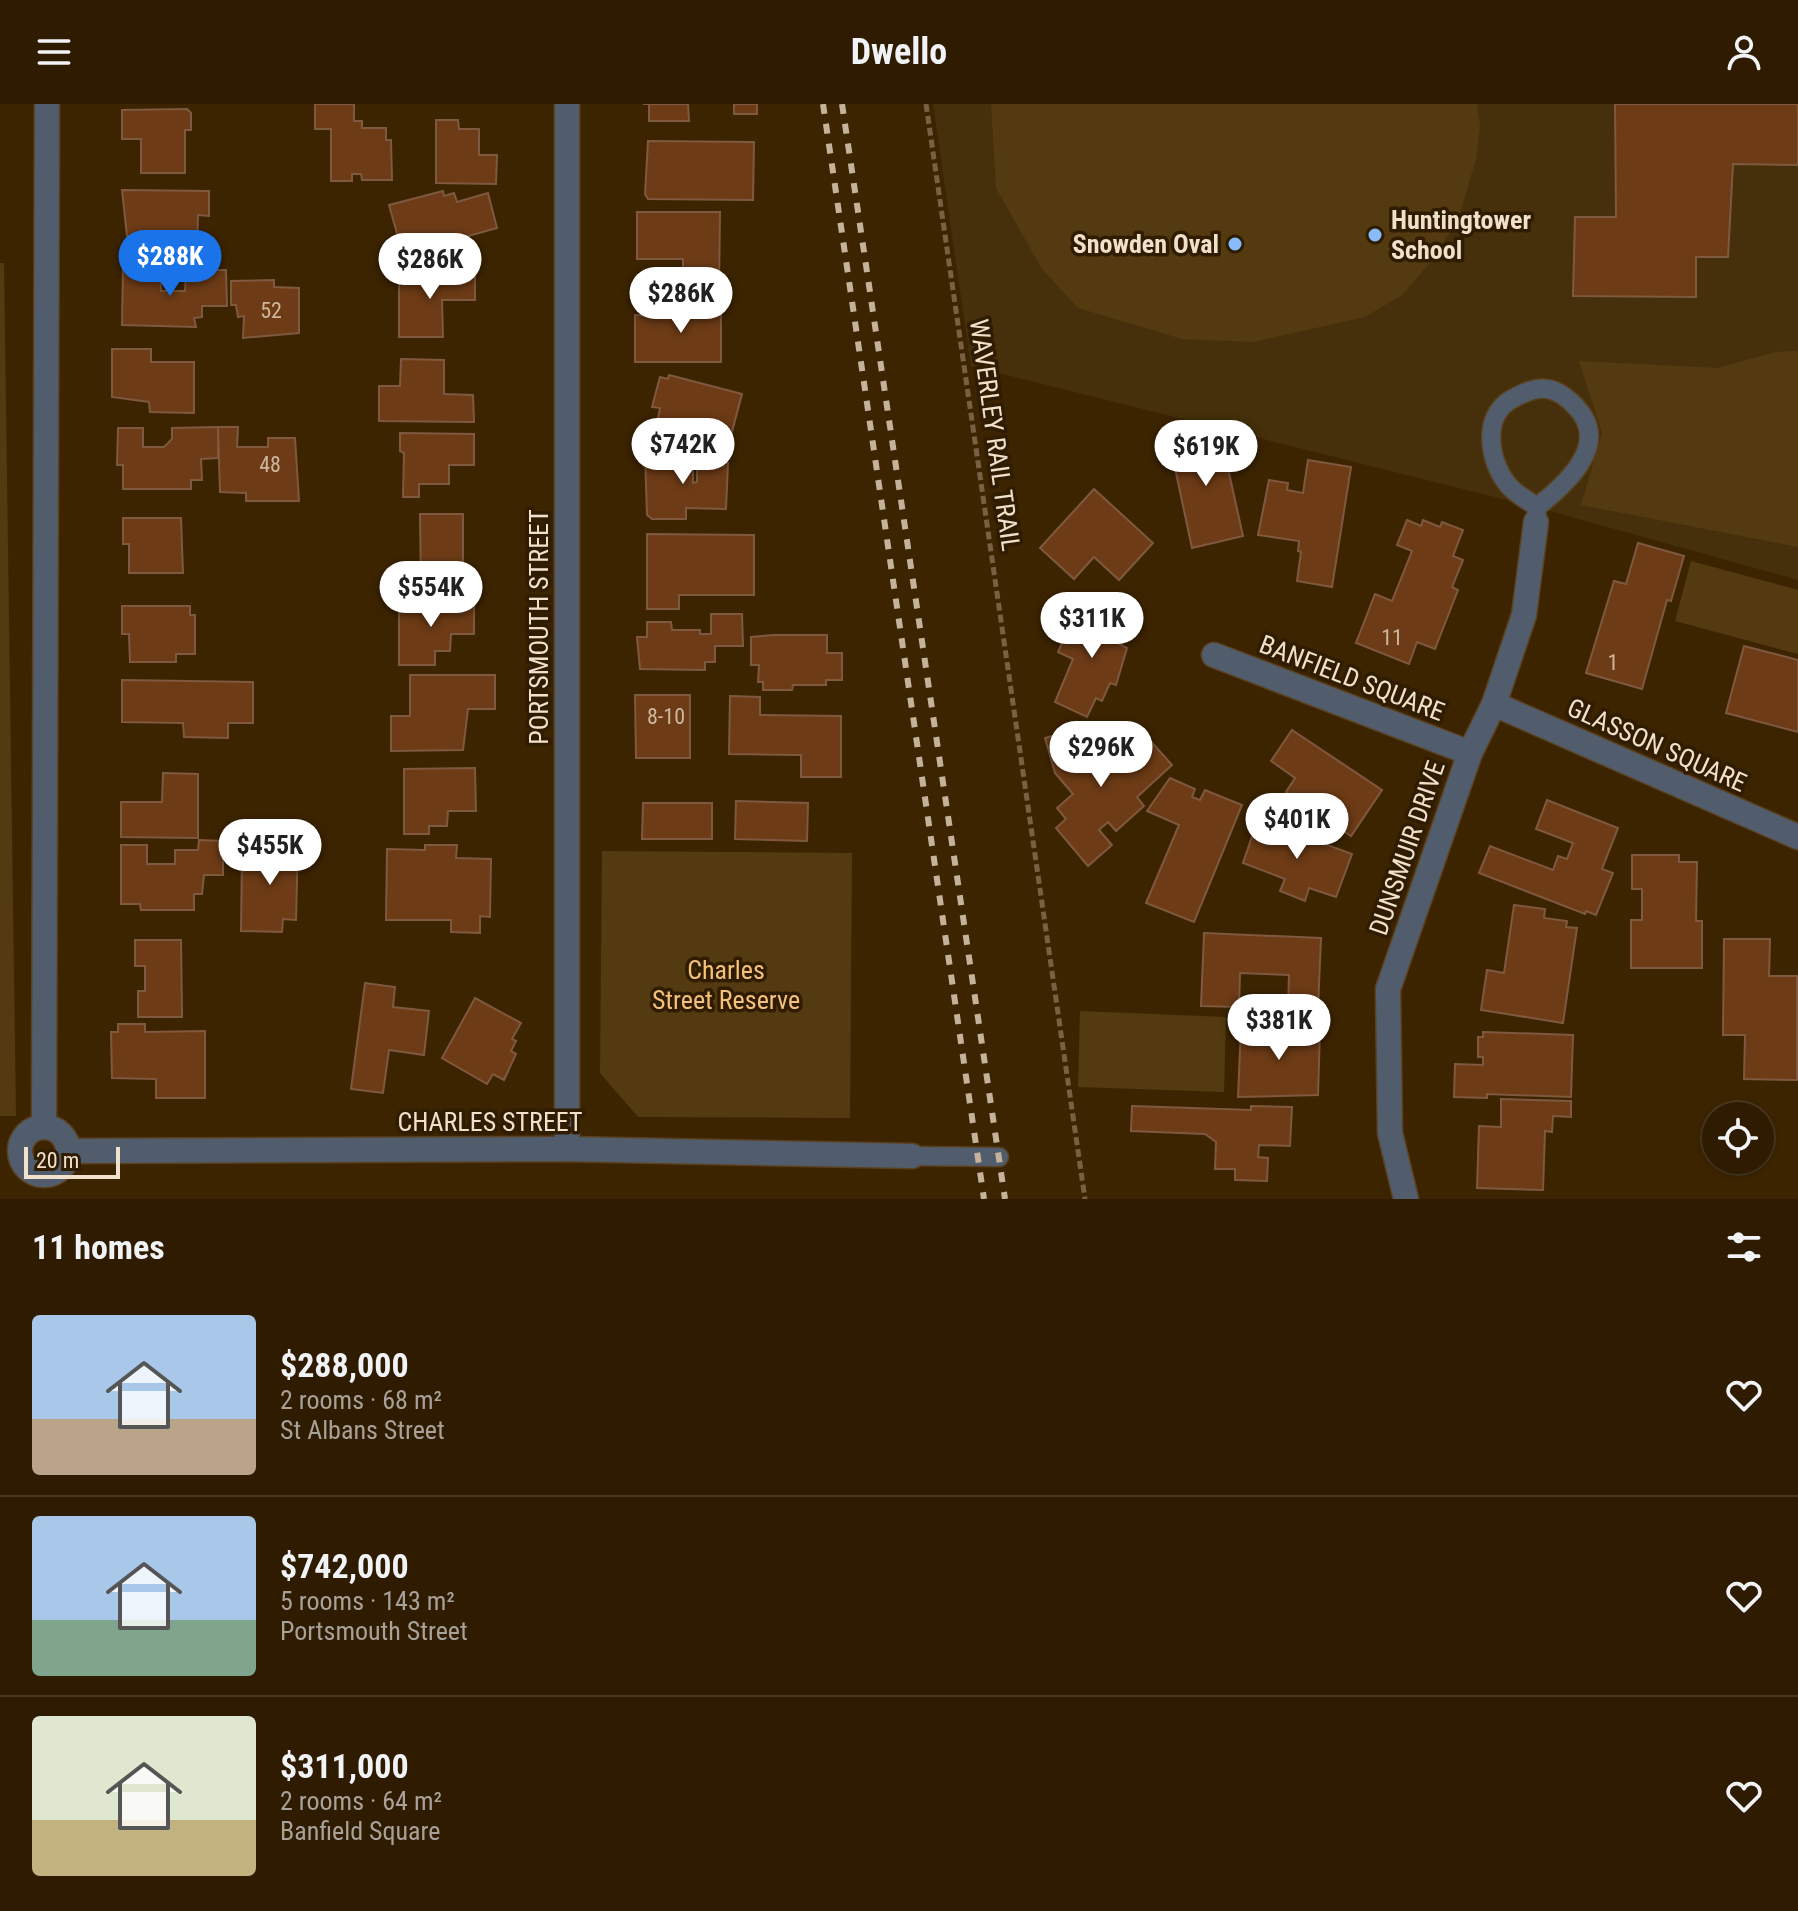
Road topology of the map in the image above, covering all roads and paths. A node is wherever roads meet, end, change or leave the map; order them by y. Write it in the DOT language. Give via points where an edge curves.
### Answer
graph roads {
  1 [pos="47,104"];
  2 [pos="567,104"];
  3 [pos="926,104"];
  4 [pos="1536,515"];
  5 [pos="1214,655"];
  6 [pos="1494,704"];
  7 [pos="1470,753"];
  8 [pos="1798,837"];
  9 [pos="44,1127"];
  10 [pos="567,1149"];
  11 [pos="10,1151"];
  12 [pos="68,1151"];
  13 [pos="912,1156"];
  14 [pos="999,1157"];
  15 [pos="44,1187"];
  16 [pos="1085,1199"];
  17 [pos="1406,1199"];
  1 -- 9 [label="street"];
  2 -- 10 [label="street, PORTSMOUTH STREET"];
  3 -- 16 [label="path, WAVERLEY RAIL TRAIL"];
  4 -- 4 [label="lane" via="1510,487 1493,451 1490,430 1505,403 1548,388 1586,417 1589,443 1578,469"];
  4 -- 6 [label="street, DUNSMUIR DRIVE" via="1524,615"];
  5 -- 7 [label="street, BANFIELD SQUARE"];
  6 -- 7 [label="street, DUNSMUIR DRIVE"];
  6 -- 8 [label="street, GLASSON SQUARE"];
  7 -- 17 [label="street, DUNSMUIR DRIVE" via="1388,989 1390,1133"];
  9 -- 11 [label="street"];
  9 -- 12 [label="street" via="60,1133"];
  10 -- 12 [label="street, CHARLES STREET"];
  10 -- 13 [label="street, CHARLES STREET"];
  11 -- 15 [label="street"];
  12 -- 15 [label="street" via="63,1166"];
  13 -- 14 [label="lane"];
}
